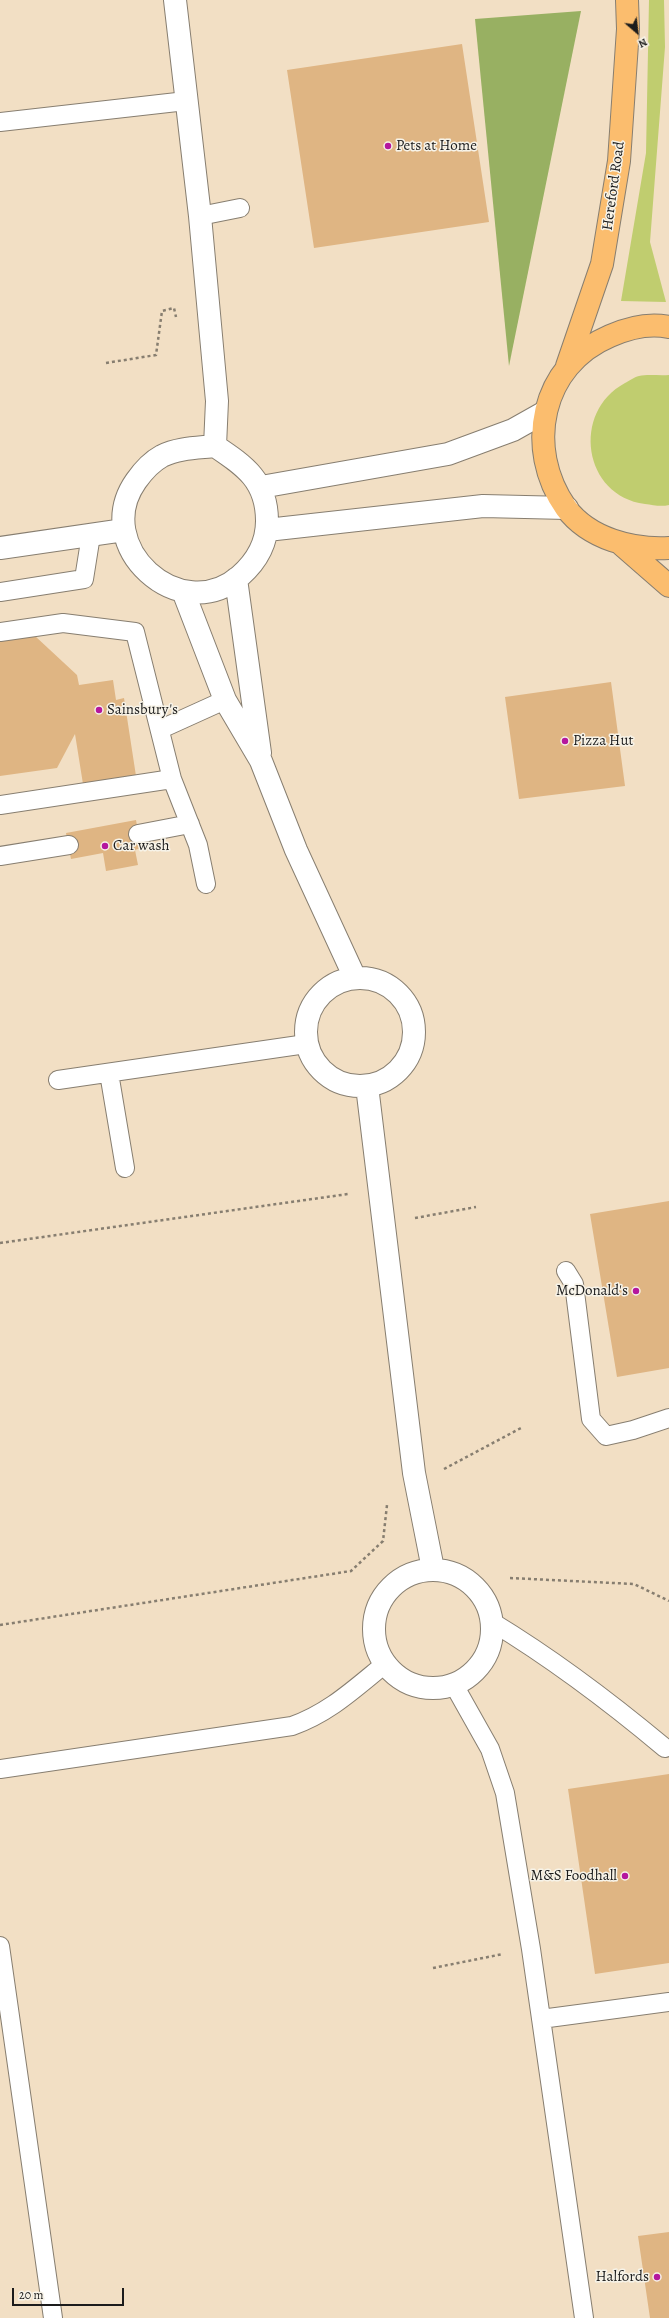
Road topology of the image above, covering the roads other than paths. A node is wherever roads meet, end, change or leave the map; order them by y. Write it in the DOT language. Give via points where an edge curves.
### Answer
graph roads {
  1 [pos="175,0"];
  2 [pos="627,0"];
  3 [pos="186,101"];
  4 [pos="0,122"];
  5 [pos="240,208"];
  6 [pos="200,216"];
  7 [pos="669,326"];
  8 [pos="566,367"];
  9 [pos="545,412"];
  10 [pos="215,446"];
  11 [pos="260,487"];
  12 [pos="567,508"];
  13 [pos="124,530"];
  14 [pos="267,530"];
  15 [pos="91,535"];
  16 [pos="622,545"];
  17 [pos="0,548"];
  18 [pos="669,548"];
  19 [pos="236,579"];
  20 [pos="669,586"];
  21 [pos="183,591"];
  22 [pos="0,592"];
  23 [pos="0,632"];
  24 [pos="225,700"];
  25 [pos="161,729"];
  26 [pos="261,761"];
  27 [pos="172,779"];
  28 [pos="0,804"];
  29 [pos="190,824"];
  30 [pos="138,834"];
  31 [pos="69,845"];
  32 [pos="0,856"];
  33 [pos="206,884"];
  34 [pos="355,978"];
  35 [pos="306,1044"];
  36 [pos="109,1072"];
  37 [pos="58,1080"];
  38 [pos="367,1086"];
  39 [pos="125,1168"];
  40 [pos="566,1271"];
  41 [pos="669,1418"];
  42 [pos="433,1569"];
  43 [pos="492,1622"];
  44 [pos="385,1664"];
  45 [pos="454,1684"];
  46 [pos="665,1748"];
  47 [pos="0,1769"];
  48 [pos="0,1946"];
  49 [pos="669,2002"];
  50 [pos="541,2018"];
  51 [pos="53,2318"];
  52 [pos="584,2318"];
  1 -- 3 [label="street"];
  2 -- 8 [label="main road, Hereford Road" via="628,29 619,161 602,264"];
  3 -- 4 [label="lane"];
  3 -- 6 [label="street"];
  5 -- 6 [label="lane"];
  6 -- 10 [label="street" via="217,401"];
  7 -- 8 [label="main road" via="626,329 593,343"];
  8 -- 9 [label="main road"];
  9 -- 11 [label="street" via="513,430 448,454"];
  9 -- 12 [label="main road" via="542,439 548,473"];
  10 -- 11 [label="street" via="246,468"];
  10 -- 13 [label="street" via="182,449 161,456 144,470 131,488 124,508"];
  11 -- 14 [label="street" via="267,508"];
  12 -- 14 [label="street" via="483,506"];
  12 -- 16 [label="main road" via="589,528"];
  13 -- 15 [label="street"];
  13 -- 21 [label="street" via="131,552 144,570 162,584"];
  14 -- 19 [label="street" via="258,555 251,566"];
  15 -- 17 [label="street"];
  15 -- 22 [label="lane" via="84,579"];
  16 -- 18 [label="main road" via="649,549"];
  16 -- 20 [label="main road"];
  19 -- 21 [label="street" via="219,588 201,592"];
  19 -- 26 [label="street"];
  21 -- 24 [label="street"];
  23 -- 25 [label="lane" via="63,623 135,632"];
  24 -- 25 [label="lane"];
  24 -- 26 [label="street"];
  25 -- 27 [label="lane"];
  26 -- 34 [label="street" via="296,850"];
  27 -- 28 [label="lane"];
  27 -- 29 [label="lane"];
  29 -- 30 [label="lane"];
  29 -- 33 [label="lane" via="198,845"];
  31 -- 32 [label="lane"];
  34 -- 35 [label="street" via="337,983 318,998 311,1008 306,1026"];
  34 -- 38 [label="street" via="372,979 389,986 402,998 411,1013 414,1030 412,1048 403,1066 387,1079"];
  35 -- 36 [label="lane"];
  35 -- 38 [label="street" via="315,1063 328,1077 347,1086"];
  36 -- 37 [label="lane"];
  36 -- 39 [label="lane"];
  38 -- 42 [label="street" via="414,1474"];
  40 -- 41 [label="lane" via="574,1284 590,1419 606,1436"];
  42 -- 43 [label="street" via="450,1572 466,1579 479,1590 488,1605"];
  42 -- 44 [label="street" via="415,1572 398,1580 384,1593 376,1610 373,1628 376,1647"];
  43 -- 45 [label="street" via="491,1641 484,1660 471,1674"];
  43 -- 46 [label="lane" via="534,1647 617,1708"];
  44 -- 45 [label="street" via="398,1677 416,1686 435,1688"];
  44 -- 47 [label="lane" via="314,1719 292,1726"];
  45 -- 50 [label="lane" via="490,1749 505,1793"];
  48 -- 51 [label="lane"];
  49 -- 50 [label="lane"];
  50 -- 52 [label="lane"];
}
